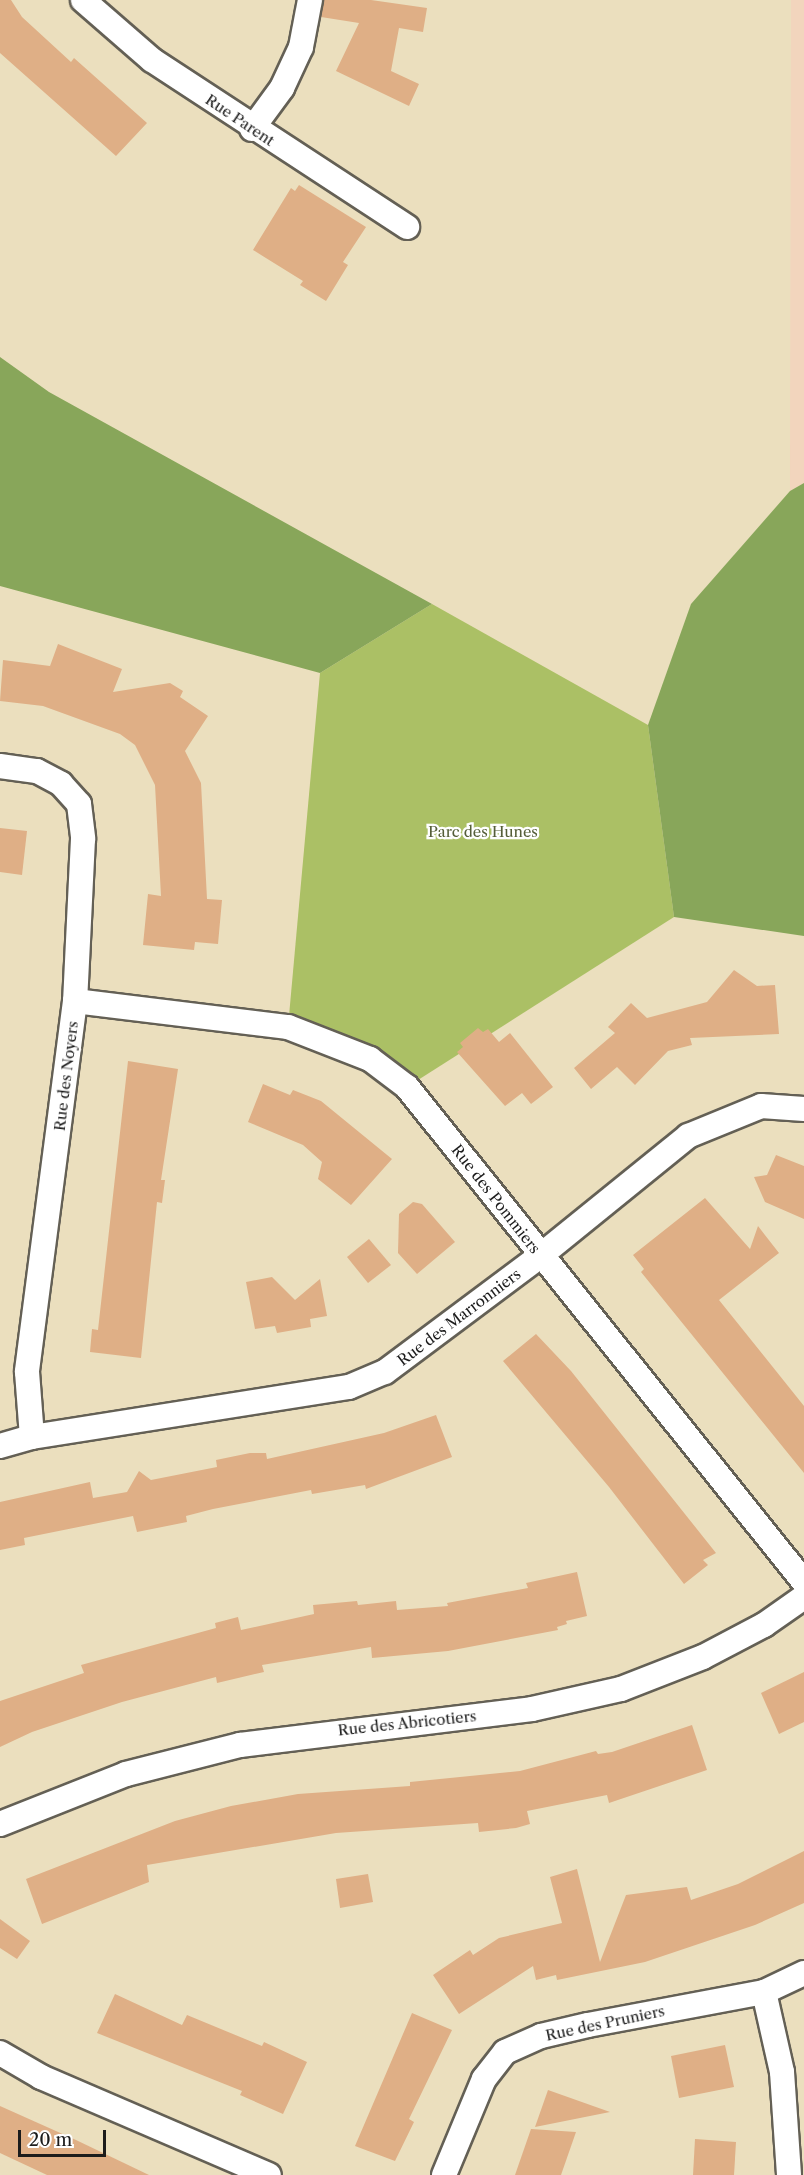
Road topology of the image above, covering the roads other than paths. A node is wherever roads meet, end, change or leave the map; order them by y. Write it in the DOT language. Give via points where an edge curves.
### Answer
graph roads {
  1 [pos="83,0"];
  2 [pos="310,0"];
  3 [pos="252,129"];
  4 [pos="407,227"];
  5 [pos="0,766"];
  6 [pos="75,1001"];
  7 [pos="804,1109"];
  8 [pos="540,1256"];
  9 [pos="32,1437"];
  10 [pos="0,1446"];
  11 [pos="804,1582"];
  12 [pos="804,1597"];
  13 [pos="0,1824"];
  14 [pos="804,1973"];
  15 [pos="764,1992"];
  16 [pos="0,2052"];
  17 [pos="269,2175"];
  18 [pos="444,2175"];
  19 [pos="789,2175"];
  1 -- 3 [label="street, Rue Parent" via="152,60"];
  2 -- 3 [label="street" via="300,47 282,88"];
  3 -- 4 [label="street, Rue Parent"];
  5 -- 6 [label="street, Rue des Noyers" via="37,771 61,784 79,804 83,838"];
  6 -- 8 [label="street, Rue des Pommiers" via="288,1028 370,1059 407,1087"];
  6 -- 9 [label="street, Rue des Noyers" via="27,1372"];
  7 -- 8 [label="street, Rue des Marronniers" via="761,1106 688,1136"];
  8 -- 9 [label="street, Rue des Marronniers" via="421,1348 385,1372 349,1387"];
  8 -- 11 [label="street, Rue des Pommiers"];
  9 -- 10 [label="street, Rue des Marronniers"];
  12 -- 13 [label="street, Rue des Abricotiers" via="703,1657 621,1689 532,1709 240,1745 126,1774"];
  14 -- 15 [label="street, Rue des Pruniers"];
  15 -- 18 [label="street, Rue des Pruniers" via="588,2025 541,2036 505,2052 484,2079"];
  15 -- 19 [label="street" via="782,2072"];
  16 -- 17 [label="street" via="41,2077"];
}
